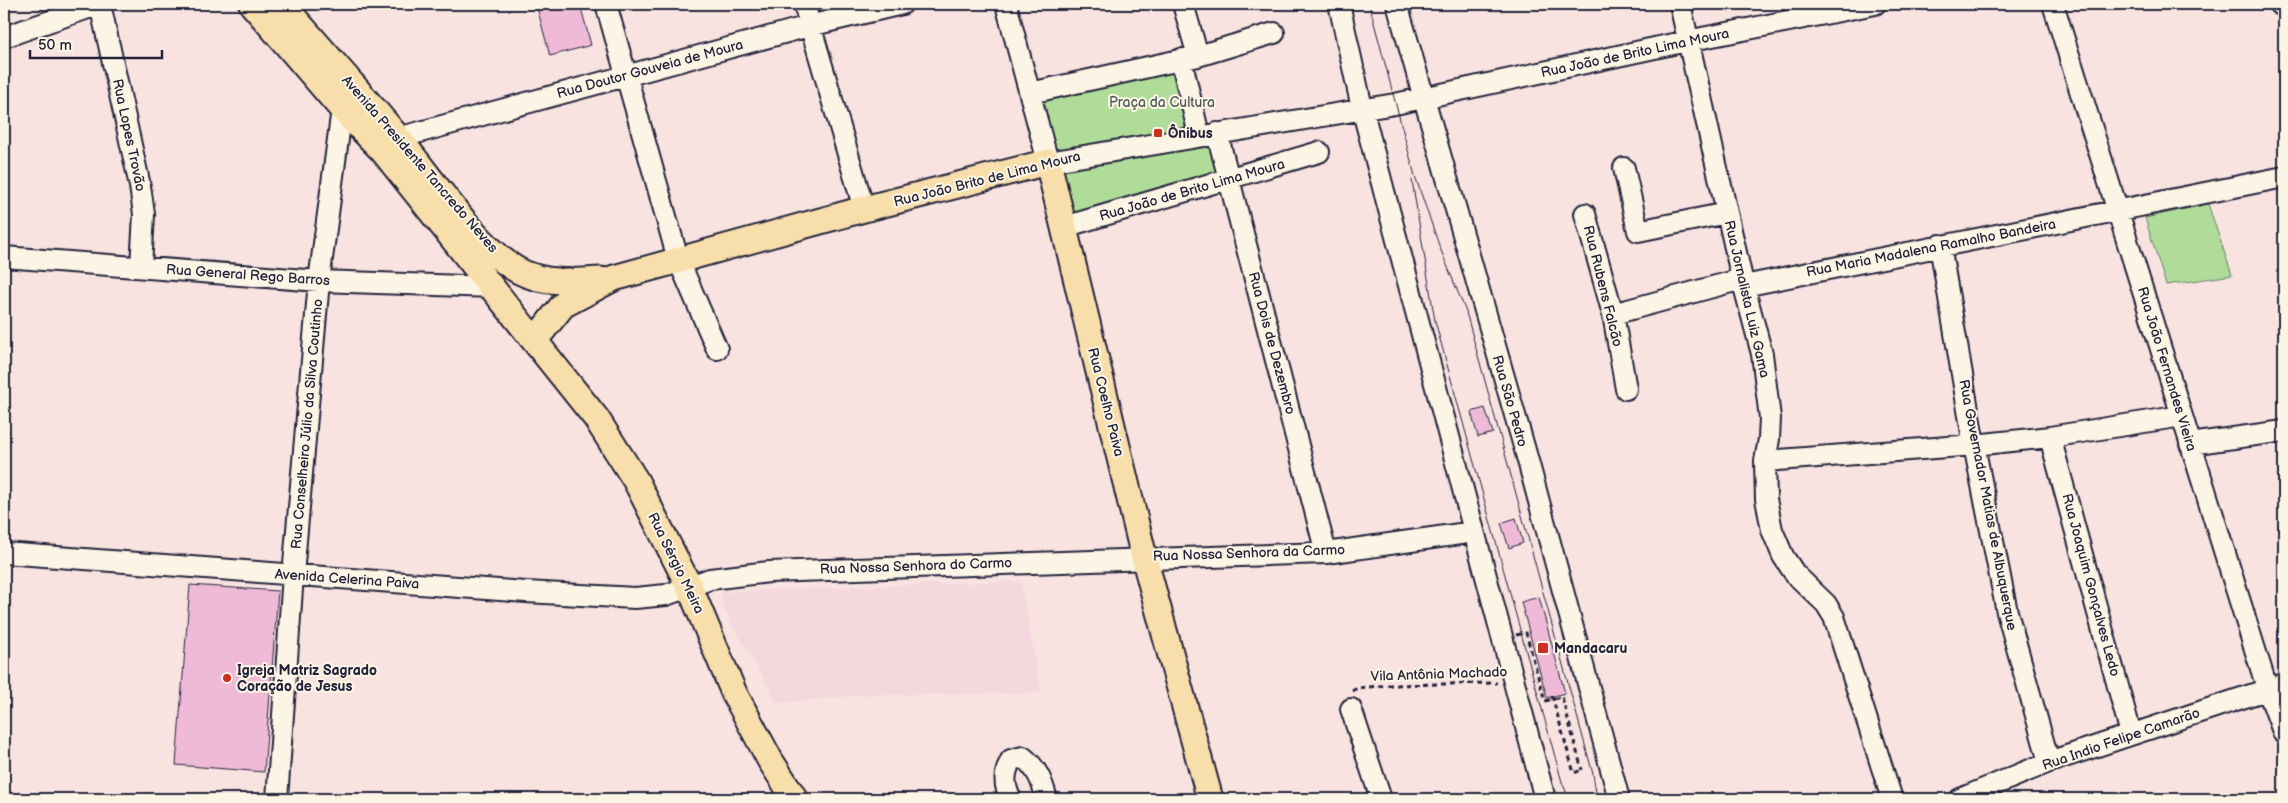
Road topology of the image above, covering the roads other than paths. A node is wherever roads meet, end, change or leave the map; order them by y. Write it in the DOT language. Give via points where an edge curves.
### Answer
graph roads {
  1 [pos="100,4"];
  2 [pos="252,4"];
  3 [pos="282,4"];
  4 [pos="606,4"];
  5 [pos="804,4"];
  6 [pos="902,4"];
  7 [pos="1006,4"];
  8 [pos="1183,4"];
  9 [pos="1339,4"];
  10 [pos="1397,4"];
  11 [pos="1680,4"];
  12 [pos="1875,4"];
  13 [pos="2053,4"];
  14 [pos="2280,4"];
  15 [pos="2284,6"];
  16 [pos="809,26"];
  17 [pos="1274,33"];
  18 [pos="4,37"];
  19 [pos="1687,41"];
  20 [pos="1190,58"];
  21 [pos="628,76"];
  22 [pos="1030,93"];
  23 [pos="1422,97"];
  24 [pos="1395,104"];
  25 [pos="1362,108"];
  26 [pos="342,109"];
  27 [pos="1208,134"];
  28 [pos="398,138"];
  29 [pos="1320,152"];
  30 [pos="1048,162"];
  31 [pos="1624,168"];
  32 [pos="2284,177"];
  33 [pos="1229,180"];
  34 [pos="864,209"];
  35 [pos="2119,212"];
  36 [pos="1727,213"];
  37 [pos="1585,214"];
  38 [pos="1064,227"];
  39 [pos="1940,245"];
  40 [pos="4,256"];
  41 [pos="678,259"];
  42 [pos="141,267"];
  43 [pos="614,278"];
  44 [pos="319,280"];
  45 [pos="1743,282"];
  46 [pos="493,287"];
  47 [pos="1613,314"];
  48 [pos="535,340"];
  49 [pos="717,349"];
  50 [pos="1626,389"];
  51 [pos="2182,416"];
  52 [pos="2284,431"];
  53 [pos="2050,437"];
  54 [pos="2190,444"];
  55 [pos="1974,445"];
  56 [pos="1765,461"];
  57 [pos="1474,532"];
  58 [pos="4,553"];
  59 [pos="1326,553"];
  60 [pos="1144,557"];
  61 [pos="293,575"];
  62 [pos="690,588"];
  63 [pos="2276,688"];
  64 [pos="1351,709"];
  65 [pos="2131,734"];
  66 [pos="2284,734"];
  67 [pos="2049,762"];
  68 [pos="277,799"];
  69 [pos="795,799"];
  70 [pos="1011,799"];
  71 [pos="1047,799"];
  72 [pos="1210,799"];
  73 [pos="1381,799"];
  74 [pos="1545,799"];
  75 [pos="1619,799"];
  76 [pos="1892,799"];
  77 [pos="1960,799"];
  1 -- 18 [label="street"];
  1 -- 42 [label="street, Rua Lopes Trovão" via="140,186 144,214"];
  2 -- 26 [label="main road, Avenida Presidente Tancredo Neves"];
  3 -- 28 [label="main road, Avenida Presidente Tancredo Neves"];
  4 -- 21 [label="street"];
  5 -- 16 [label="street"];
  6 -- 16 [label="street, Rua Doutor Gouveia de Moura"];
  7 -- 22 [label="street, Rua Coelho Paiva"];
  8 -- 20 [label="street, Rua Dois de Dezembro"];
  9 -- 25 [label="street"];
  10 -- 23 [label="street, Rua São Pedro"];
  11 -- 19 [label="street, Rua Jornalista Luiz Gama"];
  12 -- 19 [label="street, Rua João de Brito Lima Moura"];
  13 -- 35 [label="street, Rua João Fernandes Vieira"];
  14 -- 15 [label="street"];
  16 -- 21 [label="street, Rua Doutor Gouveia de Moura"];
  16 -- 34 [label="street"];
  17 -- 20 [label="street"];
  19 -- 23 [label="street, Rua João de Brito Lima Moura"];
  19 -- 36 [label="street, Rua Jornalista Luiz Gama"];
  20 -- 22 [label="street"];
  20 -- 27 [label="street, Rua Dois de Dezembro"];
  21 -- 28 [label="street, Rua Doutor Gouveia de Moura"];
  21 -- 41 [label="street"];
  22 -- 30 [label="street, Rua Coelho Paiva"];
  23 -- 24 [label="street, Rua João de Brito Lima Moura"];
  23 -- 75 [label="street, Rua São Pedro" via="1524,448"];
  24 -- 25 [label="street, Rua João Brito de Lima Moura"];
  25 -- 27 [label="street, Rua João Brito de Lima Moura"];
  25 -- 57 [label="street"];
  26 -- 44 [label="street, Rua Conselheiro Júlio da Silva Coutinho"];
  26 -- 46 [label="main road, Avenida Presidente Tancredo Neves" via="383,151"];
  27 -- 30 [label="street, Rua João Brito de Lima Moura"];
  27 -- 33 [label="street, Rua Dois de Dezembro"];
  28 -- 43 [label="main road, Avenida Presidente Tancredo Neves" via="468,226 520,272 558,281"];
  29 -- 33 [label="street, Rua João de Brito Lima Moura"];
  30 -- 34 [label="main road, Rua João Brito de Lima Moura"];
  30 -- 38 [label="main road, Rua Coelho Paiva"];
  31 -- 36 [label="street" via="1638,231"];
  32 -- 35 [label="street, Rua Maria Madalena Ramalho Bandeira"];
  33 -- 38 [label="street, Rua João de Brito Lima Moura"];
  33 -- 59 [label="street, Rua Dois de Dezembro"];
  34 -- 41 [label="main road, Rua João Brito de Lima Moura"];
  35 -- 39 [label="street, Rua Maria Madalena Ramalho Bandeira"];
  35 -- 51 [label="street, Rua João Fernandes Vieira"];
  36 -- 45 [label="street, Rua Jornalista Luiz Gama"];
  37 -- 47 [label="street, Rua Rubens Falcão"];
  38 -- 60 [label="main road, Rua Coelho Paiva"];
  39 -- 45 [label="street, Rua Maria Madalena Ramalho Bandeira"];
  39 -- 55 [label="street, Rua Governador Matias de Albuquerque"];
  40 -- 42 [label="street, Rua General Rego Barros"];
  41 -- 43 [label="main road, Rua João Brito de Lima Moura"];
  41 -- 49 [label="street"];
  42 -- 44 [label="street, Rua General Rego Barros"];
  43 -- 48 [label="main road" via="563,305"];
  44 -- 46 [label="street, Rua General Rego Barros"];
  44 -- 61 [label="street, Rua Conselheiro Júlio da Silva Coutinho"];
  45 -- 47 [label="street, Rua Maria Madalena Ramalho Bandeira"];
  45 -- 56 [label="street, Rua Jornalista Luiz Gama" via="1768,388 1769,439"];
  46 -- 48 [label="main road, Avenida Presidente Tancredo Neves"];
  47 -- 50 [label="street, Rua Rubens Falcão"];
  48 -- 62 [label="main road, Rua Sérgio Meira" via="596,418 636,481"];
  51 -- 53 [label="street"];
  51 -- 54 [label="street, Rua João Fernandes Vieira"];
  52 -- 54 [label="street"];
  53 -- 55 [label="street"];
  53 -- 65 [label="street, Rua Joaquim Gonçalves Ledo"];
  54 -- 63 [label="street, Rua João Fernandes Vieira"];
  55 -- 56 [label="street"];
  55 -- 67 [label="street, Rua Governador Matias de Albuquerque" via="2007,612"];
  56 -- 76 [label="street, Rua Jornalista Luiz Gama" via="1766,499 1772,530 1795,574 1826,604 1834,617"];
  57 -- 59 [label="street, Rua Nossa Senhora da Carmo"];
  57 -- 74 [label="street"];
  58 -- 61 [label="street, Avenida Celerina Paiva"];
  59 -- 60 [label="street, Rua Nossa Senhora da Carmo"];
  60 -- 62 [label="street, Rua Nossa Senhora do Carmo" via="769,572 710,579"];
  60 -- 72 [label="main road, Rua Coelho Paiva"];
  61 -- 62 [label="street, Avenida Celerina Paiva" via="635,598 666,595"];
  61 -- 68 [label="street, Rua Conselheiro Júlio da Silva Coutinho"];
  62 -- 69 [label="main road, Rua Sérgio Meira" via="734,694"];
  63 -- 65 [label="street, Rua Indio Felipe Camarão"];
  63 -- 66 [label="street, Rua João Fernandes Vieira"];
  64 -- 73 [label="street"];
  65 -- 67 [label="street, Rua Indio Felipe Camarão"];
  67 -- 77 [label="street, Rua Indio Felipe Camarão"];
  70 -- 71 [label="street" via="1005,771 1011,760 1023,757 1042,780"];
}
